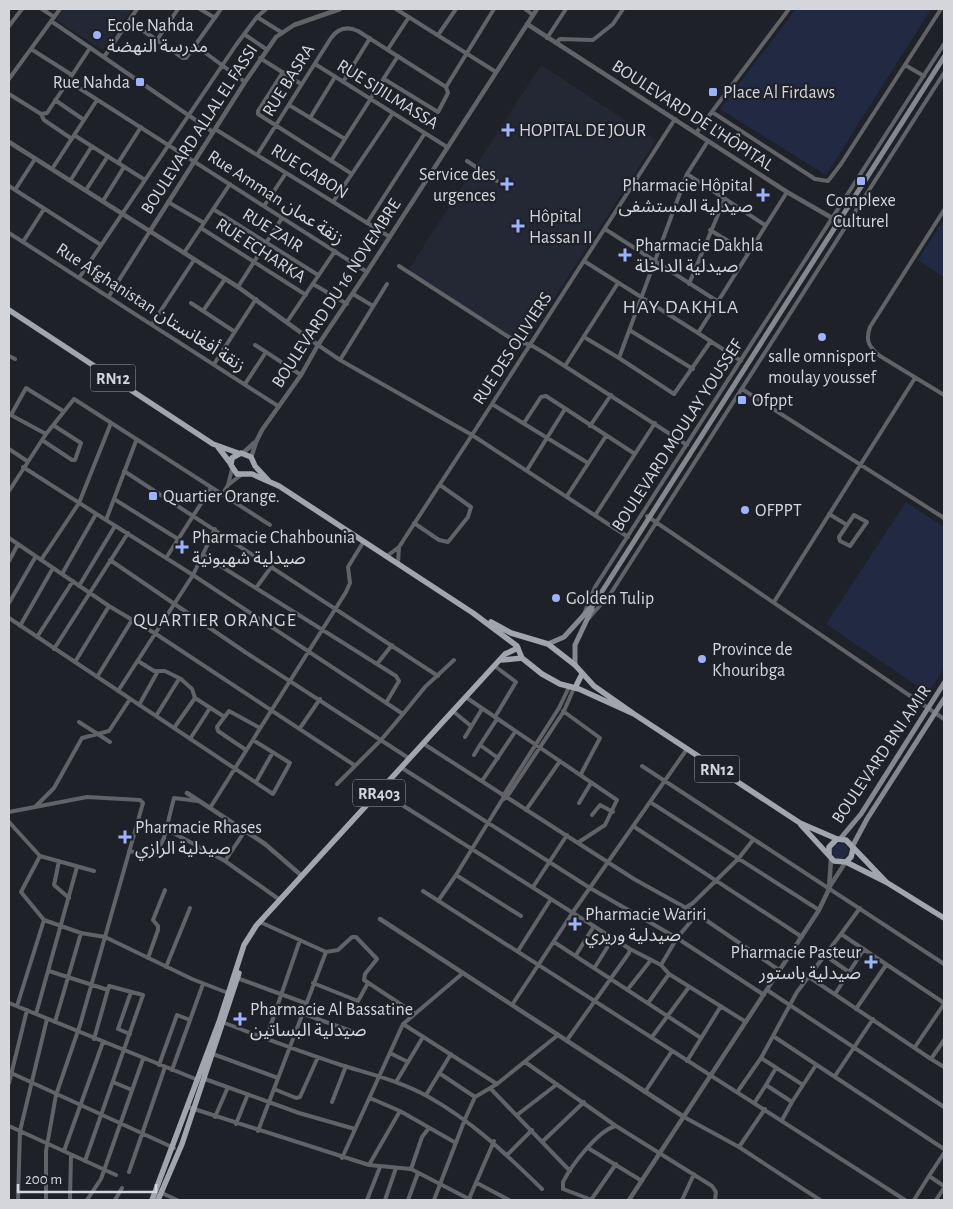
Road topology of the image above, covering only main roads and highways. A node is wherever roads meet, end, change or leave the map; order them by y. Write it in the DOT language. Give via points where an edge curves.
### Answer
graph roads {
  1 [pos="944,57"];
  2 [pos="9,310"];
  3 [pos="217,446"];
  4 [pos="240,453"];
  5 [pos="252,460"];
  6 [pos="231,467"];
  7 [pos="244,474"];
  8 [pos="268,480"];
  9 [pos="473,612"];
  10 [pos="586,618"];
  11 [pos="526,637"];
  12 [pos="548,644"];
  13 [pos="517,647"];
  14 [pos="522,658"];
  15 [pos="502,660"];
  16 [pos="575,665"];
  17 [pos="582,674"];
  18 [pos="944,683"];
  19 [pos="573,688"];
  20 [pos="944,699"];
  21 [pos="634,714"];
  22 [pos="800,824"];
  23 [pos="839,839"];
  24 [pos="852,848"];
  25 [pos="830,857"];
  26 [pos="845,863"];
  27 [pos="886,882"];
  28 [pos="944,918"];
  29 [pos="258,924"];
  30 [pos="221,1022"];
  31 [pos="190,1108"];
  32 [pos="152,1200"];
  33 [pos="158,1200"];
  1 -- 10 [label="main road, BOULEVARD MOULAY YOUSSEF"];
  2 -- 3 [label="main road, RN12"];
  3 -- 4 [label="main road, RN12"];
  3 -- 6 [label="main road, RN12"];
  4 -- 5 [label="main road, RN12"];
  4 -- 6 [label="main road" via="232,458"];
  5 -- 7 [label="main road" via="252,468"];
  5 -- 8 [label="main road, RN12"];
  6 -- 7 [label="main road, RN12"];
  7 -- 8 [label="main road, RN12"];
  8 -- 9 [label="main road, RN12"];
  9 -- 11 [label="main road, RN12" via="511,634"];
  9 -- 13 [label="main road, RN12"];
  10 -- 12 [label="main road, BOULEVARD MOULAY YOUSSEF" via="564,637"];
  10 -- 16 [label="main road" via="575,645"];
  11 -- 12 [label="main road, RN12"];
  11 -- 13 [label="main road"];
  12 -- 16 [label="main road, RN12"];
  13 -- 14 [label="main road, RN12"];
  13 -- 15 [label="main road, RR403"];
  14 -- 15 [label="main road"];
  14 -- 19 [label="main road, RN12" via="542,674"];
  15 -- 29 [label="main road, RR403"];
  16 -- 17 [label="main road, RN12"];
  17 -- 19 [label="main road"];
  17 -- 21 [label="main road, RN12"];
  18 -- 23 [label="main road, BOULEVARD BNI AMIR" via="861,814"];
  19 -- 21 [label="main road, RN12"];
  20 -- 24 [label="main road, BOULEVARD BNI AMIR" via="866,819"];
  21 -- 22 [label="main road, RN12"];
  22 -- 23 [label="main road, RN12"];
  22 -- 25 [label="main road, RN12"];
  23 -- 24 [label="main road, RN12" via="846,840"];
  23 -- 25 [label="main road" via="829,847"];
  24 -- 26 [label="main road" via="851,857"];
  24 -- 27 [label="main road, RN12"];
  25 -- 26 [label="main road, RN12" via="837,863"];
  26 -- 27 [label="main road, RN12"];
  27 -- 28 [label="main road, RN12"];
  29 -- 30 [label="main road, RR403"];
  29 -- 30 [label="main road, RR403" via="244,945"];
  30 -- 31 [label="main road, RR403"];
  30 -- 31 [label="main road, RR403" via="205,1078"];
  31 -- 32 [label="main road, RR403"];
  31 -- 33 [label="main road, RR403"];
}
